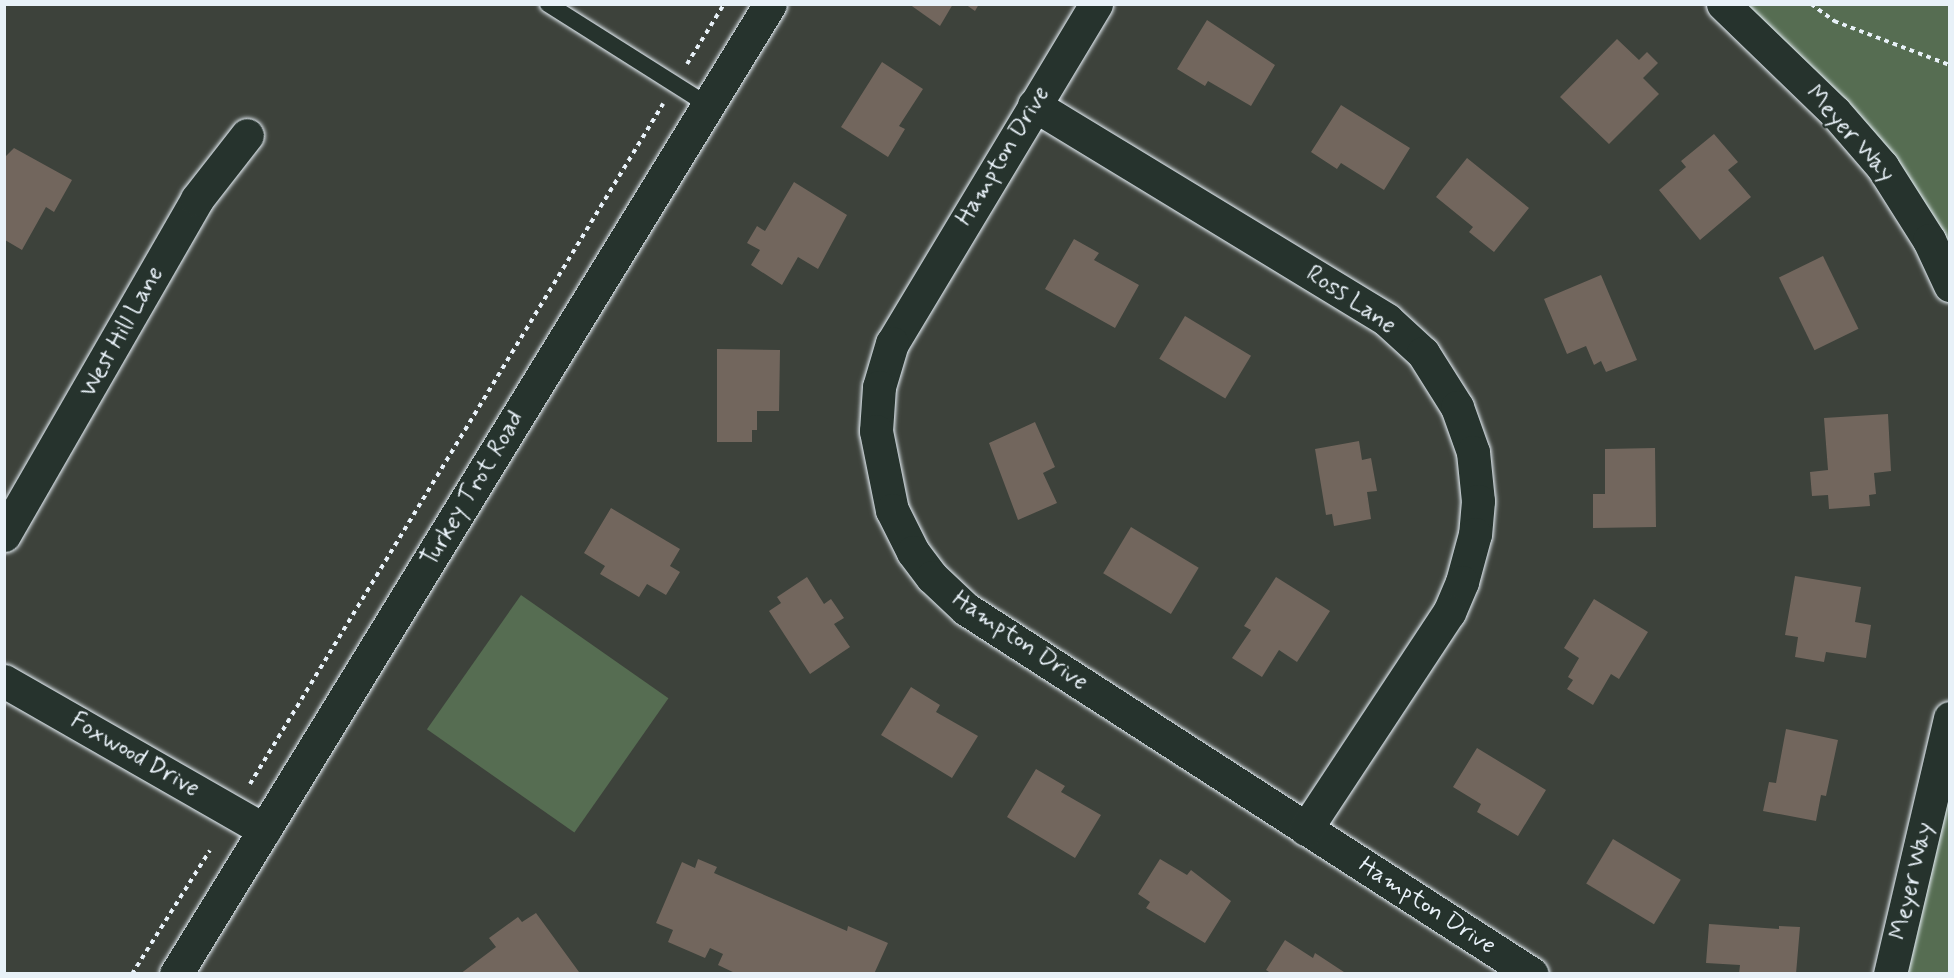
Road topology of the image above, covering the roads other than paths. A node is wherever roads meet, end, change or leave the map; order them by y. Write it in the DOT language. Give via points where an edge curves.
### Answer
graph roads {
  1 [pos="548,4"];
  2 [pos="770,4"];
  3 [pos="1096,4"];
  4 [pos="1723,4"];
  5 [pos="708,105"];
  6 [pos="1034,105"];
  7 [pos="247,135"];
  8 [pos="1950,285"];
  9 [pos="4,535"];
  10 [pos="4,681"];
  11 [pos="1950,718"];
  12 [pos="1306,829"];
  13 [pos="264,830"];
  14 [pos="176,974"];
  15 [pos="1532,974"];
  16 [pos="1890,974"];
  1 -- 5 [label="lane"];
  2 -- 5 [label="street, Turkey Trot Road"];
  3 -- 6 [label="street, Hampton Drive"];
  4 -- 8 [label="street, Meyer Way" via="1835,112 1882,166 1929,240"];
  5 -- 13 [label="street, Turkey Trot Road"];
  6 -- 12 [label="street, Hampton Drive" via="892,344 879,387 876,431 892,510 913,552 932,577 966,609"];
  6 -- 12 [label="street, Ross Lane" via="1387,320 1423,353 1457,407 1473,452 1478,501 1475,534 1462,582 1449,612"];
  7 -- 9 [label="street, West Hill Lane" via="197,199"];
  10 -- 13 [label="street, Foxwood Drive"];
  11 -- 16 [label="street, Meyer Way"];
  12 -- 15 [label="street, Hampton Drive"];
  13 -- 14 [label="street, Turkey Trot Road"];
}
